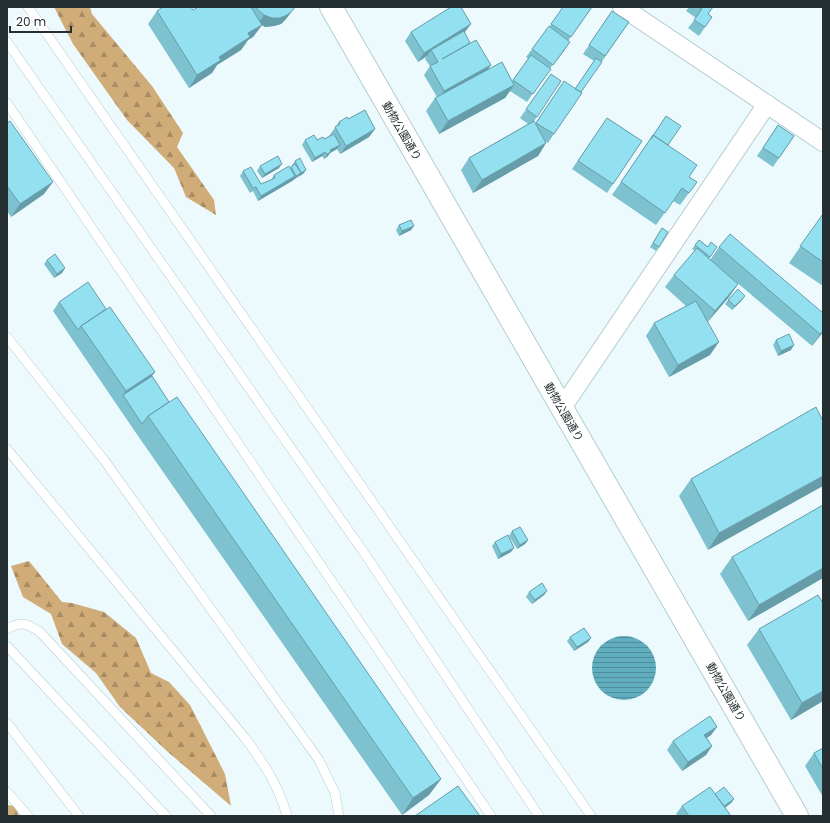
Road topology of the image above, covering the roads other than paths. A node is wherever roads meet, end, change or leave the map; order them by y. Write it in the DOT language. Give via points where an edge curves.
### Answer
graph roads {
  1 [pos="28,7"];
  2 [pos="331,7"];
  3 [pos="622,7"];
  4 [pos="7,42"];
  5 [pos="7,103"];
  6 [pos="767,104"];
  7 [pos="823,142"];
  8 [pos="7,337"];
  9 [pos="562,408"];
  10 [pos="7,449"];
  11 [pos="7,629"];
  12 [pos="7,646"];
  13 [pos="7,723"];
  14 [pos="7,792"];
  15 [pos="28,816"];
  16 [pos="79,816"];
  17 [pos="166,816"];
  18 [pos="211,816"];
  19 [pos="287,816"];
  20 [pos="339,816"];
  21 [pos="491,816"];
  22 [pos="539,816"];
  23 [pos="591,816"];
  24 [pos="797,816"];
  1 -- 23 [label="lane"];
  2 -- 9 [label="street, 動物公園通り"];
  3 -- 6 [label="street"];
  4 -- 22 [label="lane" via="362,550"];
  5 -- 21 [label="lane"];
  6 -- 7 [label="street"];
  6 -- 9 [label="street"];
  8 -- 20 [label="lane" via="104,460 319,760 335,793"];
  9 -- 24 [label="street, 動物公園通り"];
  10 -- 19 [label="lane" via="249,743 278,787"];
  11 -- 18 [label="lane" via="18,623 40,632"];
  12 -- 17 [label="lane"];
  13 -- 16 [label="lane"];
  14 -- 15 [label="lane"];
}
